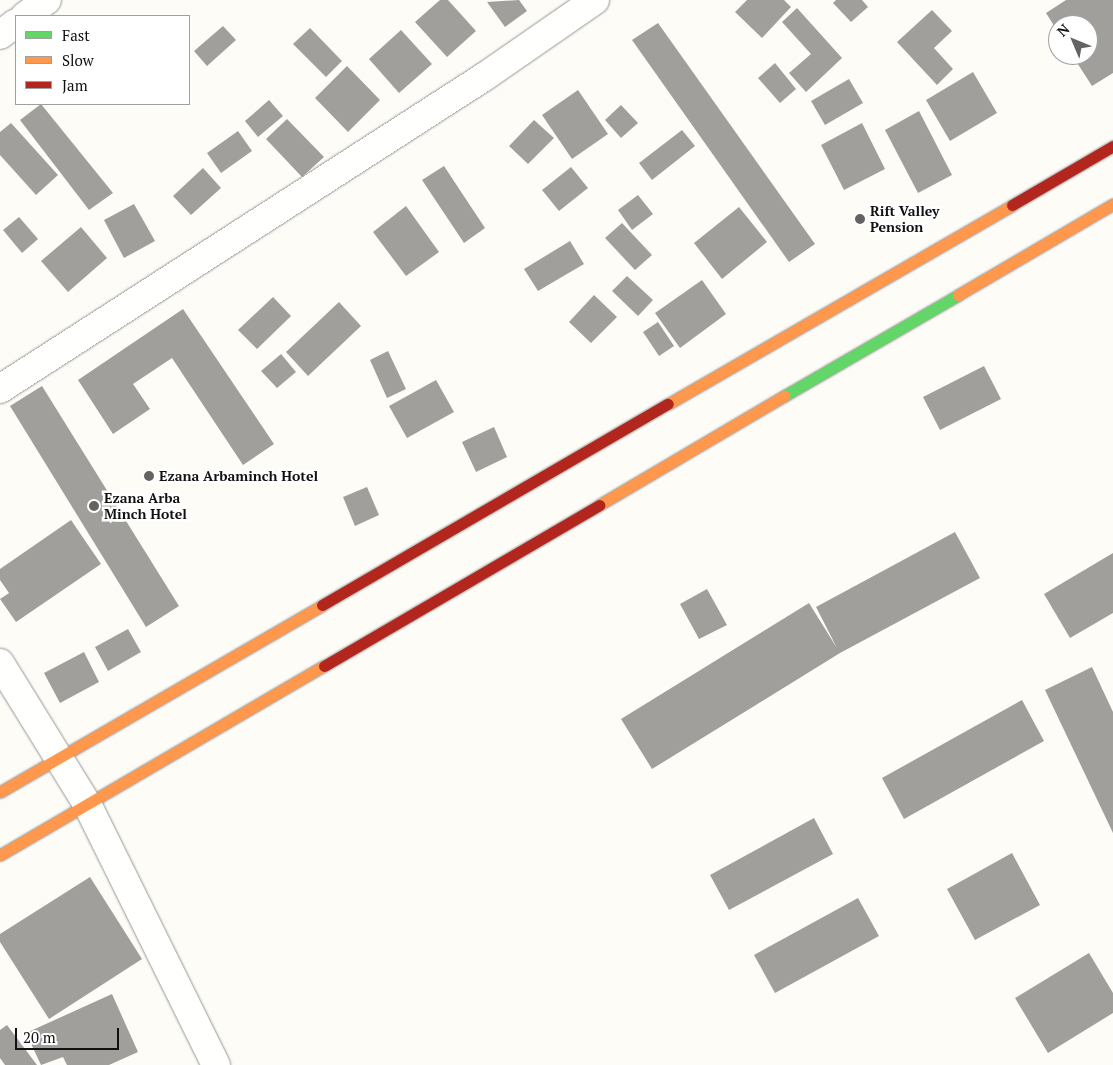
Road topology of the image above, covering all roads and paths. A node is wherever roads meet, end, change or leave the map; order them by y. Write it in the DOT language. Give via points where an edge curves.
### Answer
graph roads {
  1 [pos="47,0"];
  2 [pos="595,0"];
  3 [pos="26,15"];
  4 [pos="15,24"];
  5 [pos="0,35"];
  6 [pos="1113,146"];
  7 [pos="1113,204"];
  8 [pos="0,389"];
  9 [pos="0,663"];
  10 [pos="60,758"];
  11 [pos="0,792"];
  12 [pos="87,804"];
  13 [pos="0,855"];
  14 [pos="216,1065"];
  1 -- 3 [label="street"];
  2 -- 8 [label="street" via="484,77"];
  4 -- 5 [label="street"];
  6 -- 10 [label="street"];
  7 -- 12 [label="street"];
  9 -- 10 [label="street"];
  10 -- 11 [label="street"];
  10 -- 12 [label="street"];
  12 -- 13 [label="street"];
  12 -- 14 [label="street"];
}
